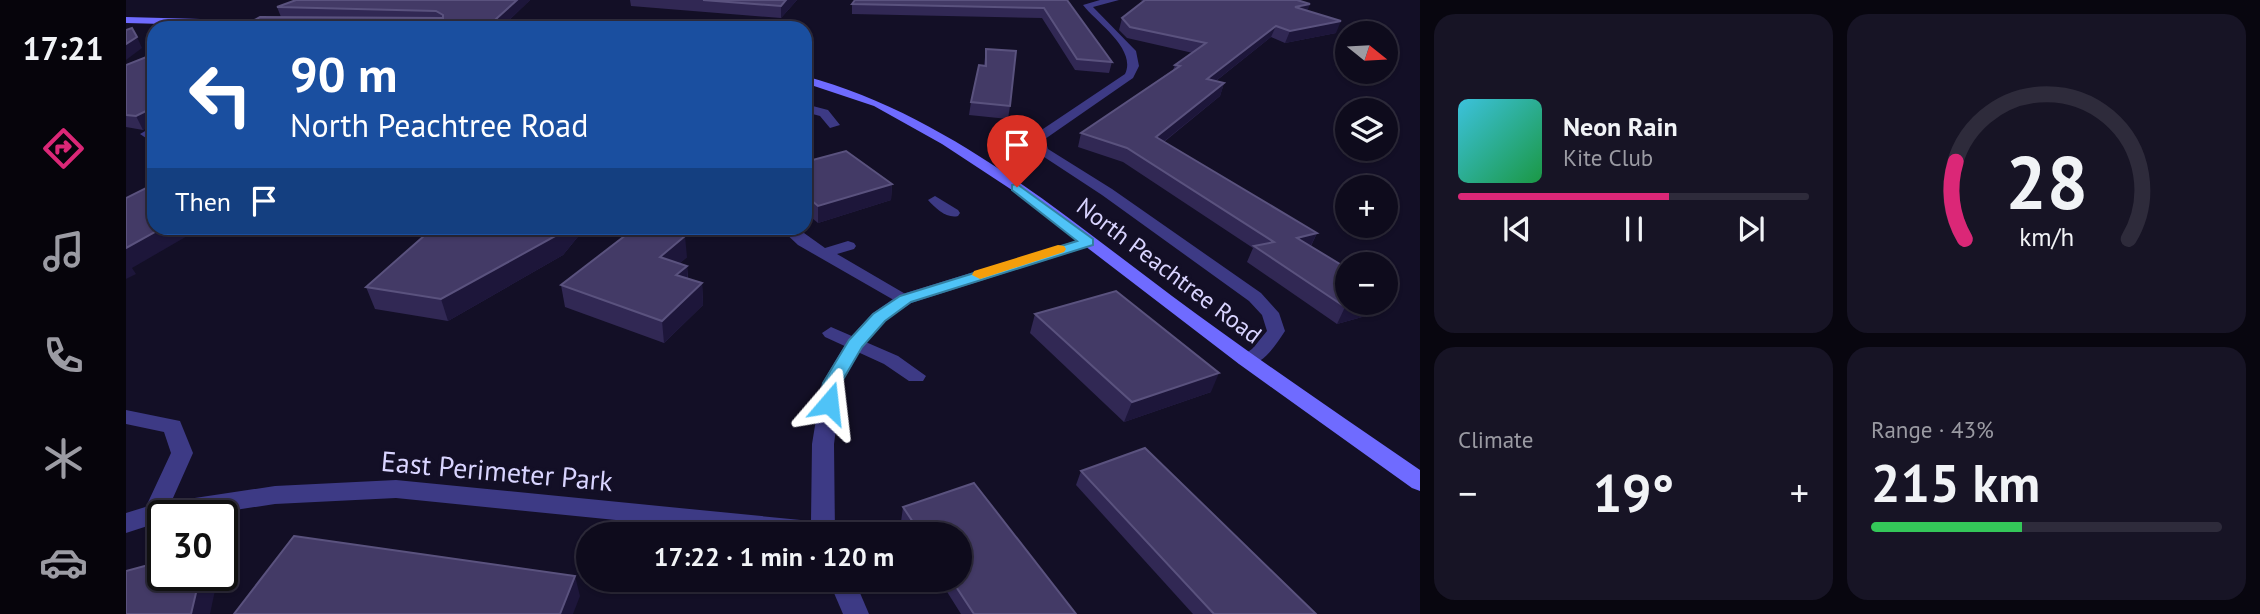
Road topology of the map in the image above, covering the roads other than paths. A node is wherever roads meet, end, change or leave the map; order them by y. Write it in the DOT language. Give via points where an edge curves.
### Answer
graph roads {
  1 [pos="1115,0"];
  2 [pos="126,20"];
  3 [pos="167,21"];
  4 [pos="812,81"];
  5 [pos="812,109"];
  6 [pos="834,125"];
  7 [pos="935,200"];
  8 [pos="953,213"];
  9 [pos="796,235"];
  10 [pos="1088,242"];
  11 [pos="848,246"];
  12 [pos="824,253"];
  13 [pos="905,299"];
  14 [pos="831,333"];
  15 [pos="855,344"];
  16 [pos="1246,360"];
  17 [pos="916,376"];
  18 [pos="126,417"];
  19 [pos="1420,482"];
  20 [pos="161,500"];
  21 [pos="238,501"];
  22 [pos="147,516"];
  23 [pos="735,522"];
  24 [pos="823,522"];
  25 [pos="126,523"];
  26 [pos="847,592"];
  27 [pos="856,614"];
  1 -- 16 [label="street" via="1082,5 1132,52 1134,66 1129,76 1038,138 1042,151 1107,192 1270,313 1276,331 1259,353"];
  2 -- 3 [label="street"];
  4 -- 10 [label="street, North Peachtree Road" via="878,104 947,141"];
  5 -- 6 [label="street" via="824,113"];
  7 -- 8 [label="street"];
  9 -- 12 [label="street"];
  10 -- 13 [label="street"];
  10 -- 16 [label="street, North Peachtree Road"];
  11 -- 12 [label="street"];
  12 -- 13 [label="street"];
  13 -- 15 [label="street" via="879,317"];
  14 -- 15 [label="street"];
  15 -- 17 [label="street"];
  15 -- 24 [label="street" via="832,383 823,444"];
  16 -- 19 [label="street, North Peachtree Road"];
  18 -- 20 [label="street" via="173,426 182,453"];
  21 -- 23 [label="street, East Perimeter Park" via="396,489"];
  22 -- 25 [label="street, East Perimeter Park"];
  26 -- 27 [label="street"];
}
